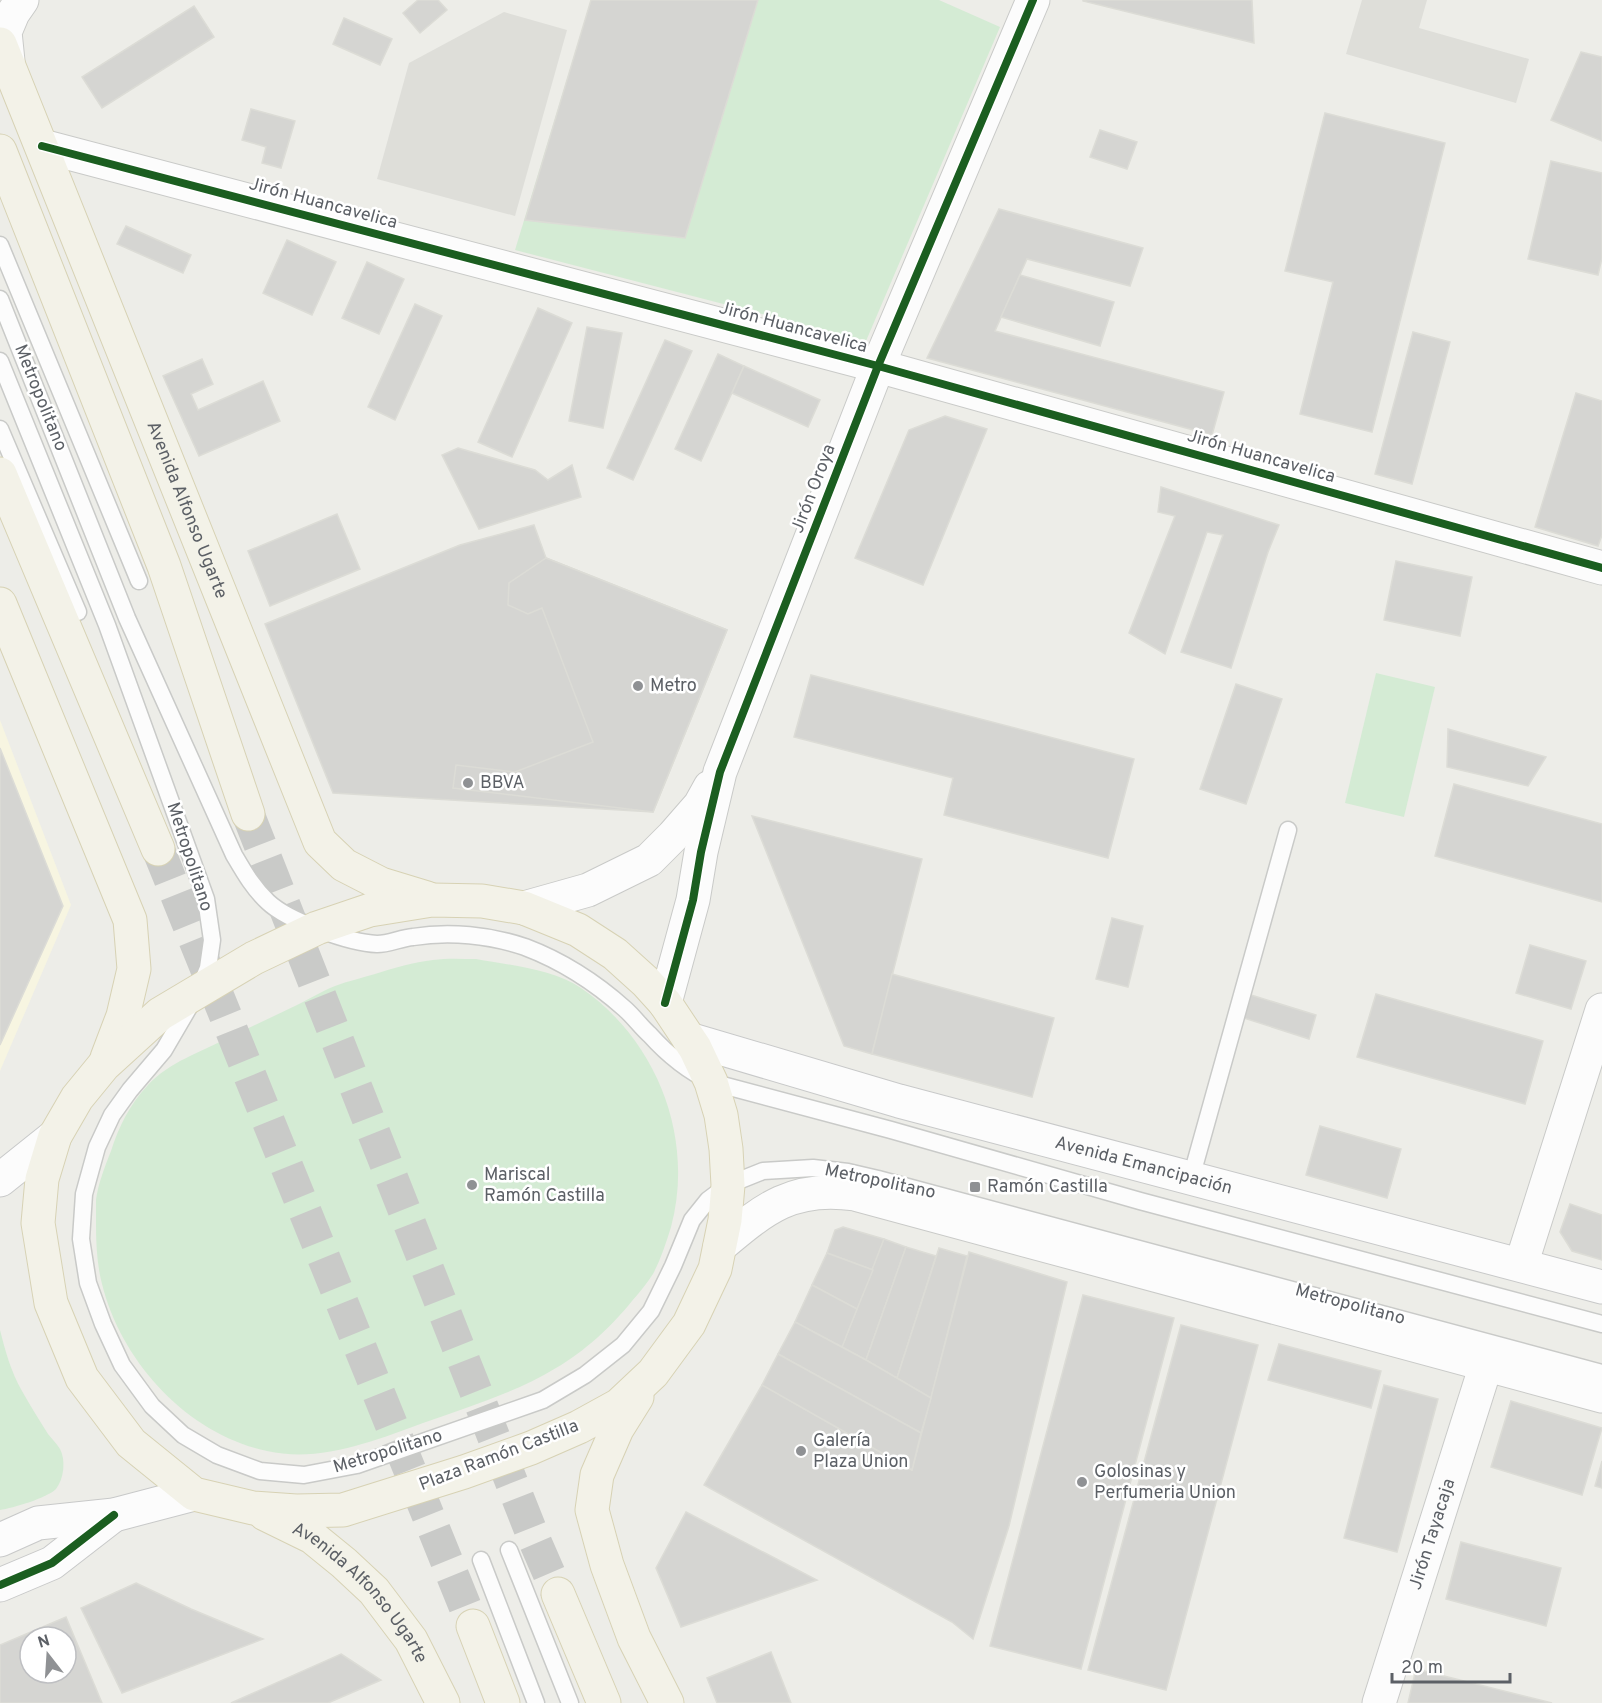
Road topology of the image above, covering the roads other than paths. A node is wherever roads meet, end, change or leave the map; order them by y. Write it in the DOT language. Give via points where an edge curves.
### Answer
graph roads {
  1 [pos="22,0"];
  2 [pos="1033,0"];
  3 [pos="4,52"];
  4 [pos="42,146"];
  5 [pos="0,151"];
  6 [pos="0,245"];
  7 [pos="0,299"];
  8 [pos="0,361"];
  9 [pos="878,366"];
  10 [pos="0,429"];
  11 [pos="0,474"];
  12 [pos="1602,568"];
  13 [pos="139,581"];
  14 [pos="0,604"];
  15 [pos="78,612"];
  16 [pos="720,772"];
  17 [pos="248,814"];
  18 [pos="1288,830"];
  19 [pos="158,849"];
  20 [pos="432,900"];
  21 [pos="524,908"];
  22 [pos="317,928"];
  23 [pos="199,990"];
  24 [pos="665,1003"];
  25 [pos="1602,1010"];
  26 [pos="689,1039"];
  27 [pos="104,1065"];
  28 [pos="711,1082"];
  29 [pos="55,1136"];
  30 [pos="1191,1178"];
  31 [pos="0,1180"];
  32 [pos="728,1185"];
  33 [pos="720,1246"];
  34 [pos="1521,1265"];
  35 [pos="1602,1287"];
  36 [pos="1602,1324"];
  37 [pos="1486,1365"];
  38 [pos="653,1373"];
  39 [pos="1602,1373"];
  40 [pos="1602,1396"];
  41 [pos="194,1494"];
  42 [pos="253,1508"];
  43 [pos="114,1515"];
  44 [pos="0,1540"];
  45 [pos="509,1550"];
  46 [pos="481,1560"];
  47 [pos="0,1585"];
  48 [pos="558,1594"];
  49 [pos="473,1626"];
  50 [pos="588,1664"];
  51 [pos="502,1702"];
  52 [pos="443,1703"];
  53 [pos="536,1703"];
  54 [pos="570,1703"];
  55 [pos="604,1703"];
  56 [pos="609,1703"];
  57 [pos="667,1703"];
  58 [pos="1379,1703"];
  1 -- 3 [label="street" via="5,32"];
  2 -- 9 [label="street, Jirón Oroya"];
  3 -- 4 [label="main road, Avenida Alfonso Ugarte"];
  4 -- 9 [label="street, Jirón Huancavelica"];
  4 -- 20 [label="main road, Avenida Alfonso Ugarte" via="320,842 344,865 381,884"];
  5 -- 17 [label="main road" via="164,566"];
  6 -- 13 [label="lane, Metropolitano"];
  7 -- 22 [label="lane, Metropolitano" via="127,618 234,855 248,880 270,904"];
  8 -- 23 [label="lane, Metropolitano" via="107,625 206,898 212,940 208,968"];
  9 -- 12 [label="street, Jirón Huancavelica"];
  9 -- 16 [label="street, Jirón Oroya"];
  10 -- 15 [label="lane"];
  11 -- 19 [label="main road"];
  14 -- 27 [label="main road" via="130,920 134,969 123,1016"];
  16 -- 21 [label="street, Jirón Oroya" via="700,805 649,860 588,890"];
  16 -- 24 [label="street, Jirón Oroya" via="693,900"];
  18 -- 30 [label="lane"];
  20 -- 21 [label="main road, Plaza Ramón Castilla" via="482,901"];
  20 -- 22 [label="main road, Plaza Ramón Castilla" via="370,910"];
  21 -- 24 [label="main road, Plaza Ramón Castilla" via="578,930 615,954"];
  22 -- 23 [label="main road, Plaza Ramón Castilla"];
  22 -- 28 [label="lane, Metropolitano" via="378,944 442,934 481,937 524,947 576,972 626,1010 675,1061"];
  23 -- 27 [label="main road, Plaza Ramón Castilla" via="160,1014"];
  23 -- 32 [label="lane, Metropolitano" via="164,1050 112,1115 84,1194 81,1239 88,1283 104,1324 122,1365 152,1406 183,1435 217,1455 249,1467 304,1475 357,1465 543,1400 585,1375 623,1345 651,1311 692,1220 708,1200"];
  24 -- 26 [label="main road, Plaza Ramón Castilla"];
  25 -- 34 [label="street"];
  26 -- 28 [label="main road, Plaza Ramón Castilla"];
  26 -- 30 [label="street, Avenida Emancipación" via="899,1101"];
  27 -- 29 [label="main road, Plaza Ramón Castilla" via="77,1098"];
  28 -- 32 [label="main road, Plaza Ramón Castilla" via="723,1126"];
  28 -- 36 [label="lane, Metropolitano"];
  29 -- 31 [label="street"];
  29 -- 41 [label="main road, Plaza Ramón Castilla" via="42,1179 38,1223 51,1303 82,1378 131,1443"];
  30 -- 34 [label="street, Avenida Emancipación"];
  32 -- 33 [label="main road, Plaza Ramón Castilla"];
  32 -- 39 [label="lane, Metropolitano" via="763,1171 813,1168 848,1172"];
  33 -- 37 [label="street" via="755,1218 790,1198 815,1192 848,1193"];
  33 -- 38 [label="main road, Plaza Ramón Castilla" via="715,1269 689,1324"];
  34 -- 35 [label="street, Avenida Emancipación"];
  37 -- 40 [label="street"];
  37 -- 58 [label="street, Jirón Tayacaja"];
  38 -- 42 [label="main road, Plaza Ramón Castilla" via="619,1405 579,1427 464,1472 343,1510"];
  38 -- 57 [label="main road" via="617,1429 597,1475 592,1510 634,1638"];
  41 -- 42 [label="main road, Plaza Ramón Castilla"];
  41 -- 43 [label="street"];
  42 -- 52 [label="main road, Avenida Alfonso Ugarte" via="312,1537 374,1591 411,1640"];
  43 -- 44 [label="street" via="38,1523"];
  43 -- 47 [label="street" via="52,1563"];
  45 -- 54 [label="lane"];
  46 -- 53 [label="lane"];
  48 -- 50 [label="main road"];
  49 -- 51 [label="main road"];
  50 -- 55 [label="main road"];
  50 -- 56 [label="main road"];
}
